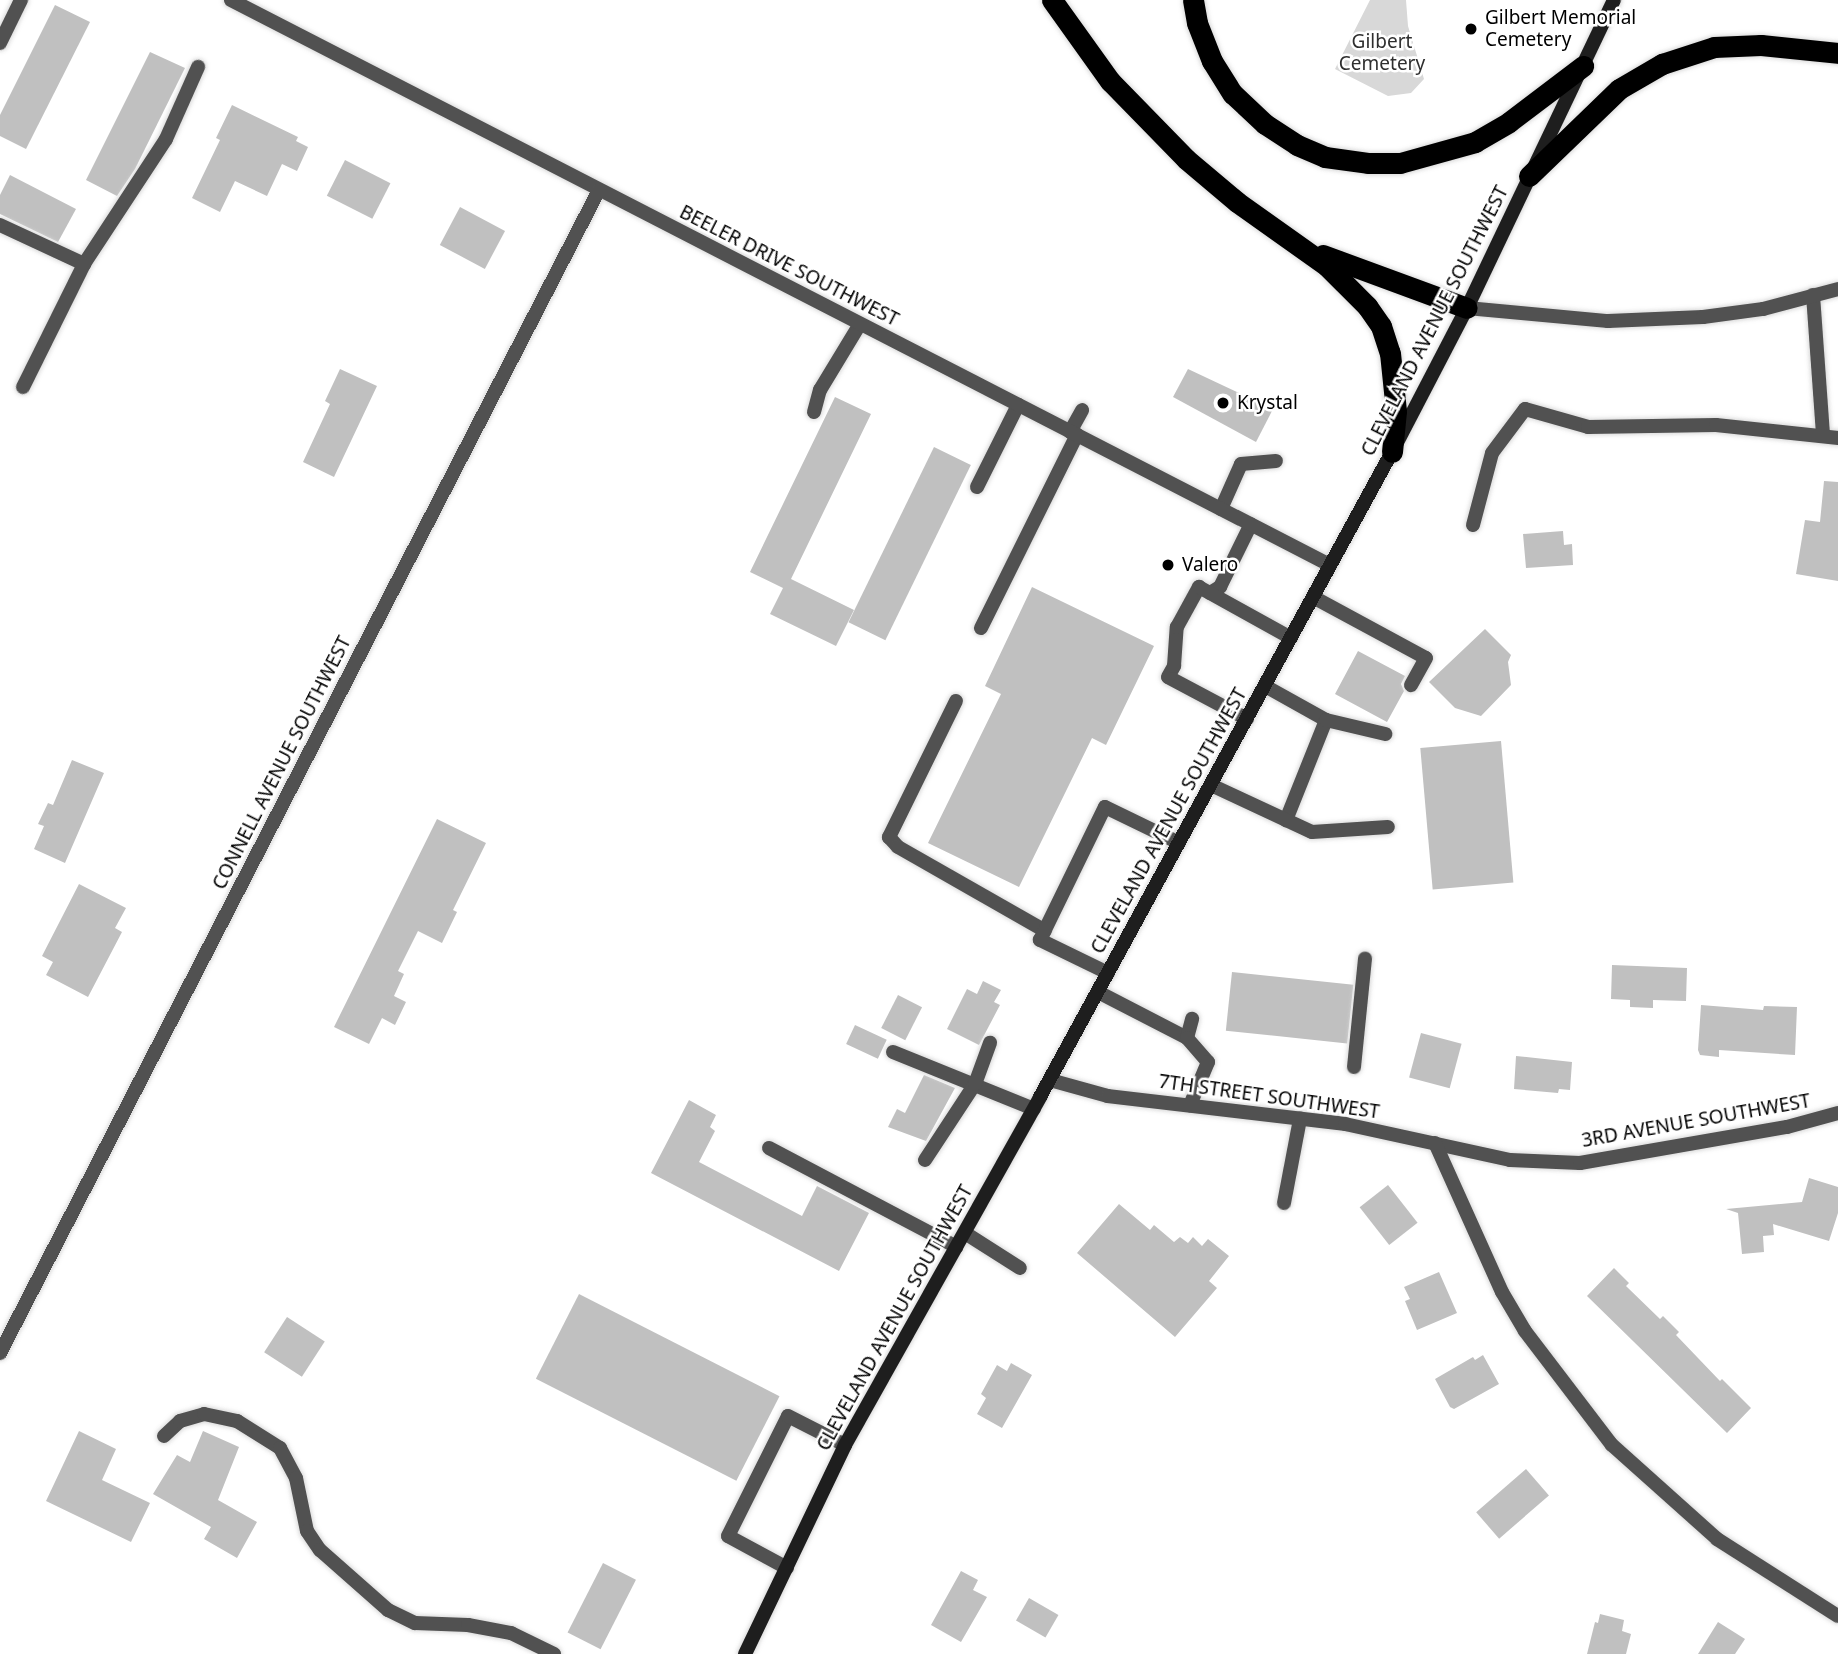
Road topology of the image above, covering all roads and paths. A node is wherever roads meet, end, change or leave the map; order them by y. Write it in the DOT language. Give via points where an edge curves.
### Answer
graph roads {
  1 [pos="21,0"];
  2 [pos="231,0"];
  3 [pos="1052,0"];
  4 [pos="1193,0"];
  5 [pos="1614,0"];
  6 [pos="0,43"];
  7 [pos="1838,53"];
  8 [pos="1583,66"];
  9 [pos="198,67"];
  10 [pos="1530,176"];
  11 [pos="599,190"];
  12 [pos="0,225"];
  13 [pos="1298,244"];
  14 [pos="84,264"];
  15 [pos="1838,289"];
  16 [pos="1813,295"];
  17 [pos="1467,307"];
  18 [pos="860,324"];
  19 [pos="23,387"];
  20 [pos="1018,405"];
  21 [pos="1082,410"];
  22 [pos="814,412"];
  23 [pos="1074,434"];
  24 [pos="1831,437"];
  25 [pos="1392,452"];
  26 [pos="1276,461"];
  27 [pos="977,487"];
  28 [pos="1221,509"];
  29 [pos="1251,524"];
  30 [pos="1474,525"];
  31 [pos="1331,565"];
  32 [pos="1210,593"];
  33 [pos="1313,597"];
  34 [pos="981,628"];
  35 [pos="1291,638"];
  36 [pos="1411,685"];
  37 [pos="1265,686"];
  38 [pos="956,701"];
  39 [pos="1247,719"];
  40 [pos="1326,720"];
  41 [pos="1385,734"];
  42 [pos="1211,785"];
  43 [pos="1286,820"];
  44 [pos="1388,828"];
  45 [pos="1179,843"];
  46 [pos="1045,931"];
  47 [pos="1365,959"];
  48 [pos="1108,973"];
  49 [pos="1098,992"];
  50 [pos="1192,1019"];
  51 [pos="1187,1038"];
  52 [pos="990,1043"];
  53 [pos="893,1052"];
  54 [pos="1354,1067"];
  55 [pos="1050,1080"];
  56 [pos="975,1084"];
  57 [pos="1191,1105"];
  58 [pos="1034,1109"];
  59 [pos="1838,1113"];
  60 [pos="1300,1119"];
  61 [pos="1436,1143"];
  62 [pos="769,1148"];
  63 [pos="925,1160"];
  64 [pos="1284,1203"];
  65 [pos="965,1233"];
  66 [pos="957,1247"];
  67 [pos="1020,1268"];
  68 [pos="0,1353"];
  69 [pos="164,1436"];
  70 [pos="845,1445"];
  71 [pos="787,1568"];
  72 [pos="1838,1616"];
  73 [pos="554,1654"];
  74 [pos="745,1654"];
  1 -- 6 [label="street"];
  2 -- 11 [label="street, BEELER DRIVE SOUTHWEST"];
  3 -- 13 [label="highway" via="1110,81 1185,159"];
  4 -- 8 [label="highway" via="1212,61 1233,94 1265,124 1325,157 1401,163 1475,142"];
  5 -- 8 [label="main road, CLEVELAND AVENUE SOUTHWEST"];
  7 -- 10 [label="highway" via="1761,45 1714,47 1662,64 1619,89"];
  8 -- 10 [label="main road, CLEVELAND AVENUE SOUTHWEST"];
  9 -- 14 [label="street" via="166,139"];
  10 -- 17 [label="main road, CLEVELAND AVENUE SOUTHWEST"];
  11 -- 18 [label="street, BEELER DRIVE SOUTHWEST"];
  11 -- 68 [label="street, CONNELL AVENUE SOUTHWEST"];
  12 -- 14 [label="street"];
  13 -- 17 [label="highway"];
  13 -- 25 [label="highway" via="1352,288 1381,326 1395,379"];
  14 -- 19 [label="street"];
  15 -- 16 [label="street"];
  16 -- 17 [label="street" via="1763,309 1703,317 1608,321"];
  16 -- 24 [label="street"];
  17 -- 25 [label="main road, CLEVELAND AVENUE SOUTHWEST"];
  18 -- 20 [label="street, BEELER DRIVE SOUTHWEST"];
  18 -- 22 [label="street" via="820,390"];
  20 -- 23 [label="street, BEELER DRIVE SOUTHWEST"];
  20 -- 27 [label="street"];
  21 -- 23 [label="street"];
  23 -- 28 [label="street, BEELER DRIVE SOUTHWEST"];
  23 -- 34 [label="street"];
  24 -- 30 [label="street" via="1716,425 1588,427 1525,409 1492,453"];
  25 -- 31 [label="main road, CLEVELAND AVENUE SOUTHWEST"];
  26 -- 28 [label="street" via="1241,464"];
  28 -- 29 [label="street, BEELER DRIVE SOUTHWEST"];
  29 -- 31 [label="street, BEELER DRIVE SOUTHWEST"];
  29 -- 32 [label="street" via="1220,587"];
  31 -- 33 [label="main road, CLEVELAND AVENUE SOUTHWEST"];
  32 -- 35 [label="street"];
  32 -- 39 [label="street" via="1199,587 1177,627 1174,666 1168,677"];
  33 -- 35 [label="main road, CLEVELAND AVENUE SOUTHWEST"];
  33 -- 36 [label="street" via="1426,658"];
  35 -- 37 [label="main road, CLEVELAND AVENUE SOUTHWEST"];
  37 -- 39 [label="main road, CLEVELAND AVENUE SOUTHWEST"];
  37 -- 40 [label="street"];
  38 -- 46 [label="street" via="889,837 898,847"];
  39 -- 42 [label="main road, CLEVELAND AVENUE SOUTHWEST"];
  40 -- 41 [label="street"];
  40 -- 43 [label="street"];
  42 -- 43 [label="street"];
  42 -- 45 [label="main road, CLEVELAND AVENUE SOUTHWEST"];
  43 -- 44 [label="street" via="1312,832"];
  45 -- 46 [label="street" via="1105,807"];
  45 -- 48 [label="main road, CLEVELAND AVENUE SOUTHWEST"];
  46 -- 48 [label="street" via="1040,940"];
  47 -- 54 [label="street"];
  48 -- 49 [label="main road, CLEVELAND AVENUE SOUTHWEST"];
  49 -- 51 [label="street"];
  49 -- 55 [label="main road, CLEVELAND AVENUE SOUTHWEST"];
  50 -- 51 [label="street"];
  51 -- 57 [label="street" via="1208,1062"];
  52 -- 56 [label="street"];
  53 -- 56 [label="street"];
  55 -- 57 [label="street, 7TH STREET SOUTHWEST" via="1108,1096"];
  55 -- 58 [label="main road, CLEVELAND AVENUE SOUTHWEST"];
  56 -- 58 [label="street"];
  56 -- 63 [label="street"];
  57 -- 60 [label="street, 7TH STREET SOUTHWEST"];
  58 -- 65 [label="main road, CLEVELAND AVENUE SOUTHWEST"];
  59 -- 61 [label="street, 3RD AVENUE SOUTHWEST" via="1787,1127 1580,1163 1510,1160"];
  60 -- 61 [label="street, 7TH STREET SOUTHWEST"];
  60 -- 64 [label="street"];
  61 -- 72 [label="street" via="1502,1292 1525,1331 1612,1445 1717,1539"];
  62 -- 66 [label="street"];
  65 -- 66 [label="main road, CLEVELAND AVENUE SOUTHWEST"];
  65 -- 67 [label="street"];
  66 -- 70 [label="main road, CLEVELAND AVENUE SOUTHWEST"];
  69 -- 73 [label="street" via="180,1421 204,1414 237,1421 280,1448 296,1478 307,1531 320,1550 388,1610 415,1623 468,1625 510,1633"];
  70 -- 71 [label="main road, CLEVELAND AVENUE SOUTHWEST"];
  70 -- 71 [label="street" via="788,1416 728,1536"];
  71 -- 74 [label="main road, CLEVELAND AVENUE SOUTHWEST"];
}
